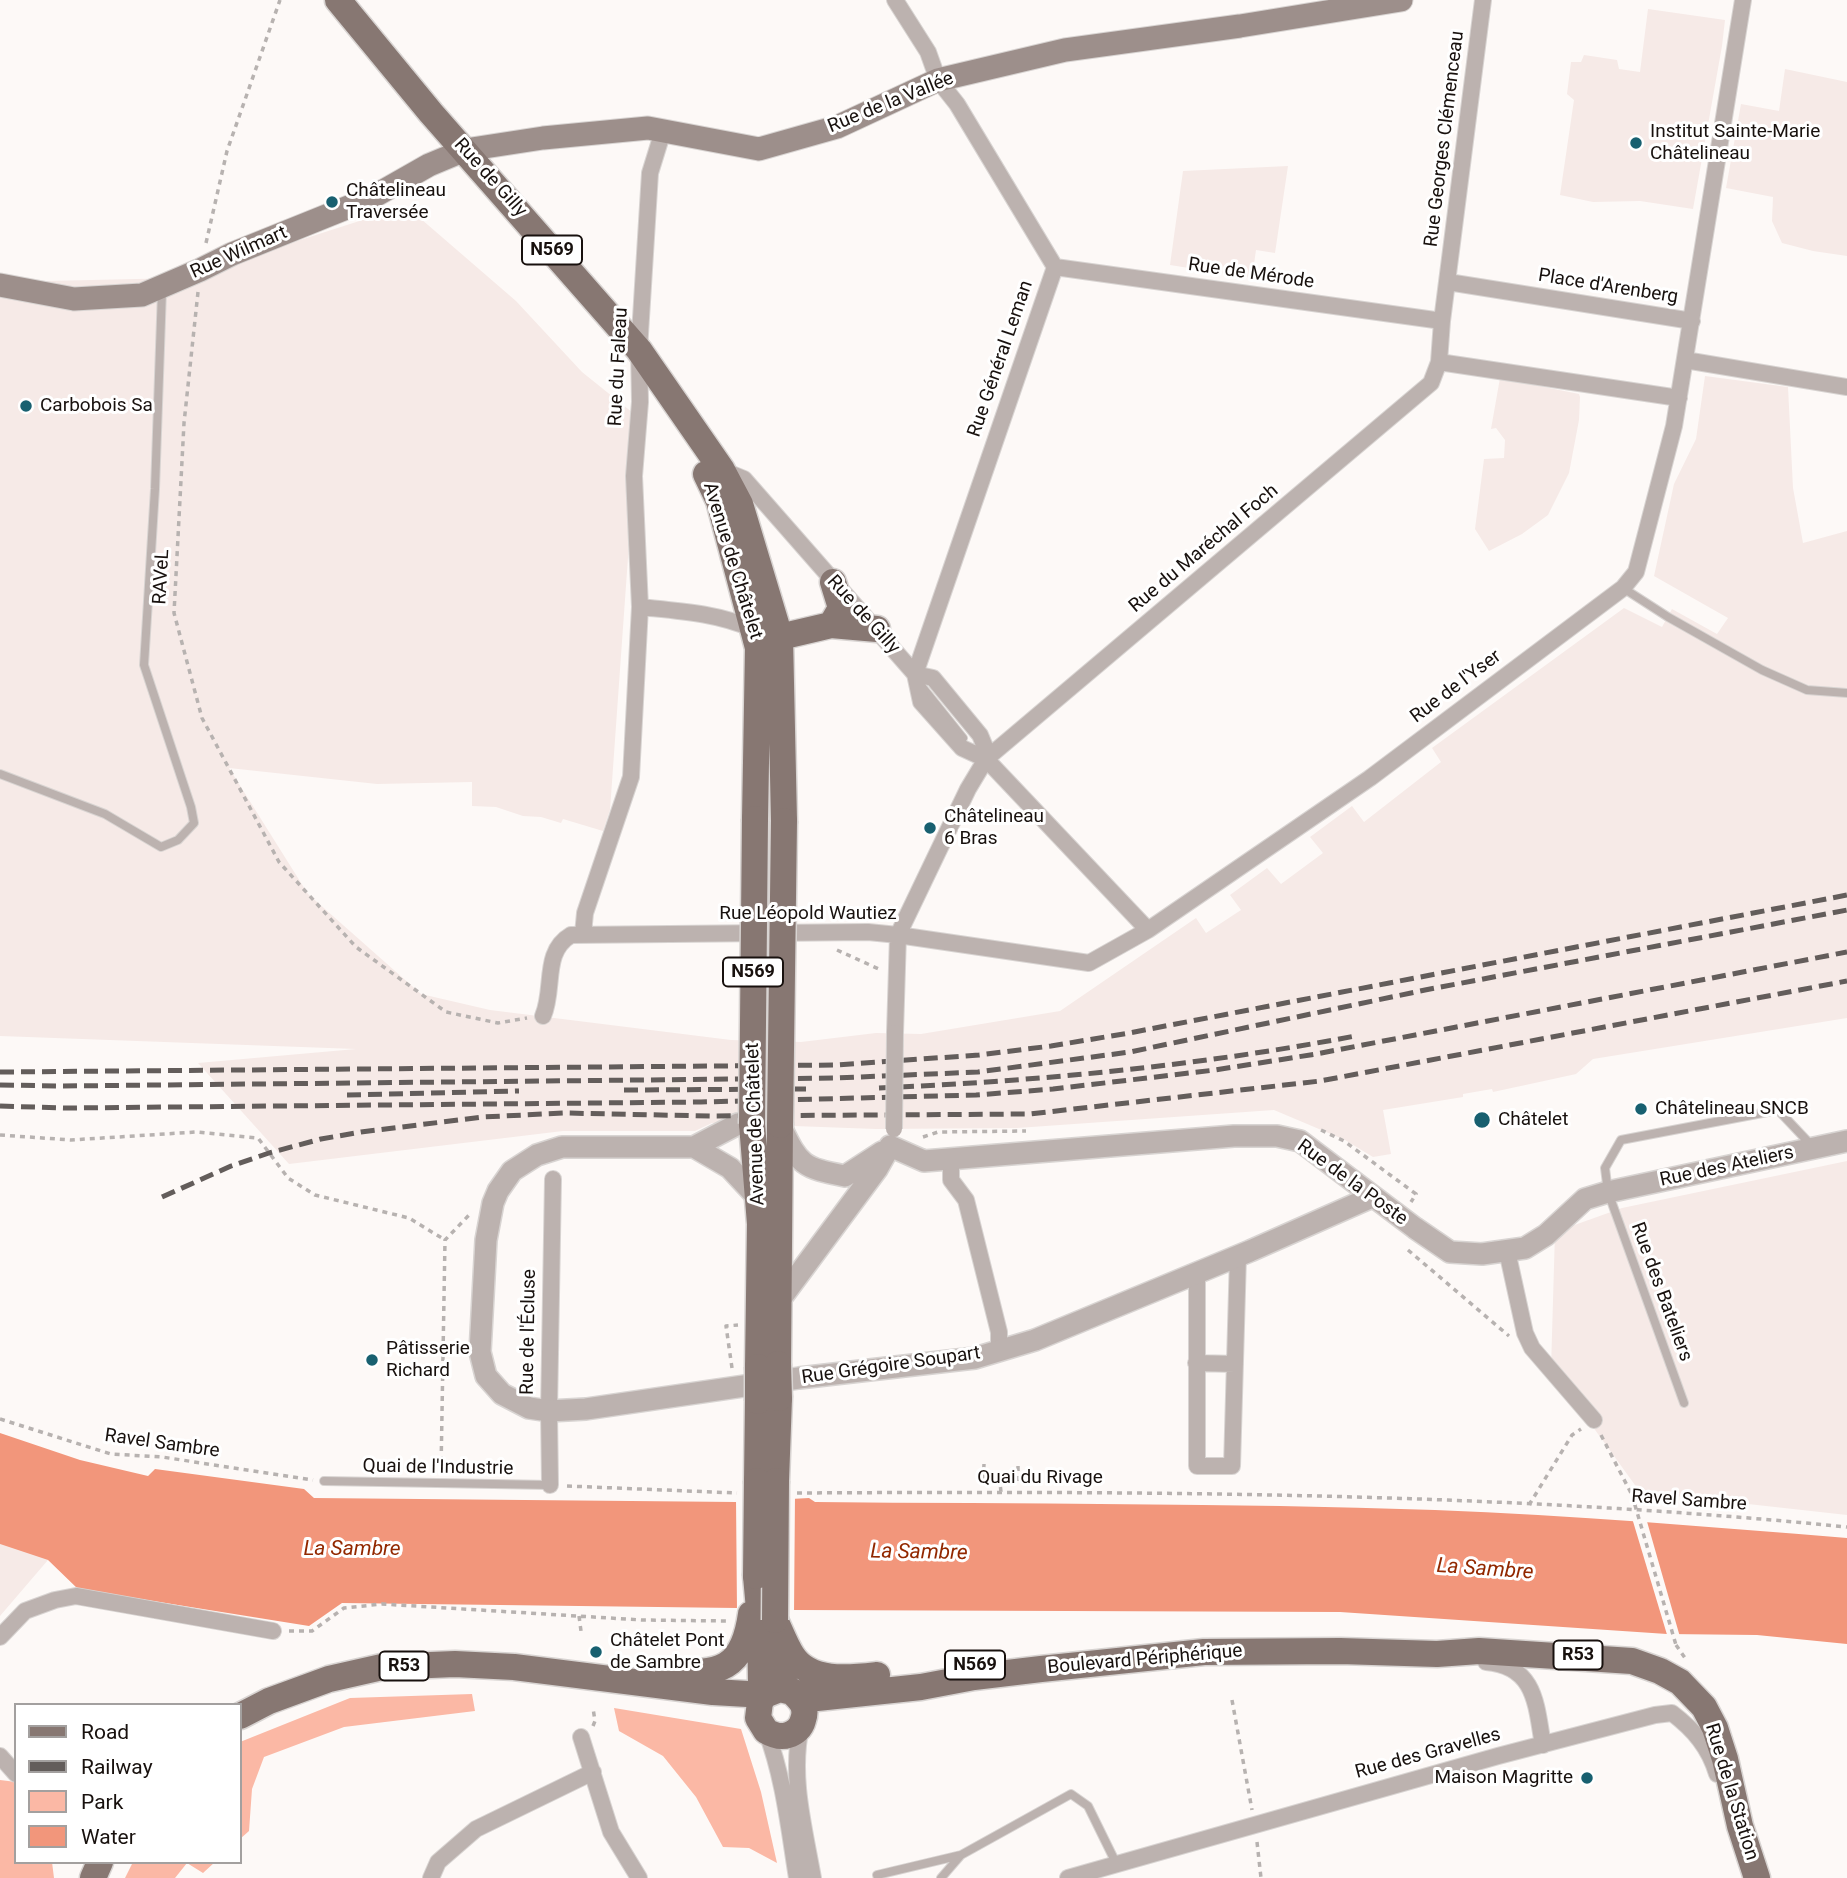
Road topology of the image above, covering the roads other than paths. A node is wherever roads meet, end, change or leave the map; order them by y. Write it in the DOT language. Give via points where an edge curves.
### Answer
graph roads {
  1 [pos="338,0"];
  2 [pos="895,0"];
  3 [pos="1401,0"];
  4 [pos="1483,0"];
  5 [pos="1743,0"];
  6 [pos="938,80"];
  7 [pos="663,131"];
  8 [pos="465,150"];
  9 [pos="1055,267"];
  10 [pos="1448,282"];
  11 [pos="0,285"];
  12 [pos="162,286"];
  13 [pos="1442,321"];
  14 [pos="1692,321"];
  15 [pos="639,350"];
  16 [pos="1685,360"];
  17 [pos="1439,362"];
  18 [pos="1847,387"];
  19 [pos="667,389"];
  20 [pos="1679,398"];
  21 [pos="722,470"];
  22 [pos="833,582"];
  23 [pos="1623,588"];
  24 [pos="640,607"];
  25 [pos="831,625"];
  26 [pos="753,629"];
  27 [pos="877,629"];
  28 [pos="780,637"];
  29 [pos="915,674"];
  30 [pos="1847,693"];
  31 [pos="986,759"];
  32 [pos="0,774"];
  33 [pos="1148,930"];
  34 [pos="583,934"];
  35 [pos="898,934"];
  36 [pos="543,1016"];
  37 [pos="745,1124"];
  38 [pos="780,1125"];
  39 [pos="892,1138"];
  40 [pos="1847,1141"];
  41 [pos="694,1147"];
  42 [pos="1815,1149"];
  43 [pos="951,1158"];
  44 [pos="553,1179"];
  45 [pos="1608,1192"];
  46 [pos="1372,1197"];
  47 [pos="758,1198"];
  48 [pos="1507,1251"];
  49 [pos="1238,1256"];
  50 [pos="1197,1273"];
  51 [pos="779,1301"];
  52 [pos="999,1350"];
  53 [pos="1196,1363"];
  54 [pos="1235,1364"];
  55 [pos="768,1366"];
  56 [pos="1684,1403"];
  57 [pos="549,1411"];
  58 [pos="1594,1420"];
  59 [pos="324,1481"];
  60 [pos="551,1486"];
  61 [pos="767,1487"];
  62 [pos="762,1620"];
  63 [pos="273,1631"];
  64 [pos="0,1637"];
  65 [pos="1205,1652"];
  66 [pos="1437,1654"];
  67 [pos="576,1674"];
  68 [pos="794,1693"];
  69 [pos="765,1695"];
  70 [pos="1704,1707"];
  71 [pos="242,1715"];
  72 [pos="800,1726"];
  73 [pos="764,1728"];
  74 [pos="581,1737"];
  75 [pos="1542,1745"];
  76 [pos="0,1756"];
  77 [pos="14,1772"];
  78 [pos="593,1772"];
  79 [pos="1740,1826"];
  80 [pos="961,1855"];
  81 [pos="1119,1870"];
  82 [pos="431,1878"];
  83 [pos="639,1878"];
  84 [pos="797,1878"];
  85 [pos="813,1878"];
  86 [pos="878,1878"];
  87 [pos="942,1878"];
  88 [pos="1068,1878"];
  89 [pos="1757,1878"];
  1 -- 8 [label="main road, Rue de Gilly / N569"];
  2 -- 6 [label="street, Rue Général Leman" via="928,52"];
  3 -- 6 [label="main road, Rue de la Vallée" via="1065,50"];
  4 -- 10 [label="street, Rue Georges Clémenceau"];
  5 -- 14 [label="street"];
  6 -- 7 [label="main road, Rue de la Vallée" via="837,127 759,149"];
  6 -- 9 [label="street, Rue Général Leman"];
  7 -- 8 [label="main road, Rue de la Vallée" via="648,128 582,134"];
  7 -- 15 [label="street, Rue du Faleau" via="650,173"];
  8 -- 12 [label="main road, Rue Wilmart" via="371,198"];
  8 -- 15 [label="main road, Rue de Gilly / N569"];
  9 -- 13 [label="street, Rue de Mérode"];
  9 -- 29 [label="street, Rue Général Leman"];
  10 -- 13 [label="street"];
  10 -- 14 [label="street, Place d'Arenberg"];
  11 -- 12 [label="main road, Rue Wilmart" via="74,299 142,295"];
  12 -- 32 [label="lane" via="144,665 194,823 178,840 161,848 105,814"];
  13 -- 17 [label="street"];
  14 -- 16 [label="street, Place d'Arenberg"];
  15 -- 19 [label="main road, Rue de Gilly / N569"];
  15 -- 24 [label="street, Rue du Faleau" via="634,476"];
  16 -- 18 [label="street"];
  16 -- 20 [label="street, Place d'Arenberg"];
  17 -- 20 [label="street"];
  17 -- 31 [label="street, Rue du Maréchal Foch" via="1431,383 1418,396"];
  19 -- 21 [label="main road, Avenue de Châtelet / N569"];
  19 -- 26 [label="main road, Avenue de Châtelet / N569" via="719,501"];
  20 -- 23 [label="street, Rue de l'Yser" via="1636,572"];
  21 -- 22 [label="street, Rue de Gilly" via="744,479"];
  21 -- 28 [label="main road, Avenue de Châtelet / N569" via="740,504"];
  22 -- 25 [label="main road" via="841,608"];
  22 -- 27 [label="street, Rue de Gilly"];
  23 -- 30 [label="lane" via="1762,670 1807,690"];
  23 -- 33 [label="street, Rue de l'Yser" via="1370,778"];
  24 -- 26 [label="street" via="708,615"];
  24 -- 34 [label="street, Rue du Faleau" via="631,778 585,914"];
  25 -- 27 [label="main road"];
  25 -- 28 [label="main road"];
  26 -- 28 [label="main road"];
  26 -- 37 [label="main road, Avenue de Châtelet / N569, bridge" via="758,648"];
  27 -- 29 [label="street, Rue de Gilly"];
  28 -- 38 [label="main road, Avenue de Châtelet / N569, bridge" via="784,821"];
  29 -- 31 [label="street, Rue de Gilly" via="921,702 962,748"];
  29 -- 31 [label="street, Rue de Gilly" via="933,678 980,735"];
  31 -- 33 [label="street, Rue de Gilly"];
  31 -- 35 [label="street, Rue du Maréchal Foch"];
  33 -- 35 [label="street, Rue Léopold Wautiez" via="1089,963"];
  34 -- 35 [label="street, Rue Léopold Wautiez"];
  34 -- 36 [label="street" via="571,935 553,953"];
  35 -- 39 [label="street, bridge"];
  37 -- 41 [label="street"];
  37 -- 47 [label="main road, Avenue de Châtelet / N569"];
  38 -- 39 [label="street" via="793,1154 814,1170 845,1176"];
  38 -- 51 [label="main road, Avenue de Châtelet / N569"];
  39 -- 43 [label="street, Rue de la Poste" via="924,1161"];
  39 -- 51 [label="street" via="877,1169"];
  40 -- 42 [label="street, Rue des Ateliers"];
  41 -- 47 [label="street" via="730,1168"];
  41 -- 57 [label="street, Rue Grégoire Soupart" via="562,1147 537,1155 512,1171 498,1191 486,1240 480,1352 486,1376 502,1394 529,1408"];
  42 -- 45 [label="street, Rue des Ateliers"];
  42 -- 45 [label="lane, Rue des Bateliers" via="1778,1110 1621,1140 1605,1168"];
  43 -- 46 [label="street, Rue de la Poste" via="1277,1136 1300,1141"];
  43 -- 52 [label="street" via="951,1180 966,1200 999,1332"];
  44 -- 57 [label="street, Rue de l'Écluse"];
  45 -- 48 [label="street, Rue des Ateliers" via="1585,1199 1525,1248"];
  45 -- 56 [label="lane, Rue des Bateliers"];
  46 -- 48 [label="street, Rue de la Poste" via="1450,1252"];
  46 -- 49 [label="street, Rue Grégoire Soupart"];
  47 -- 55 [label="main road, Avenue de Châtelet / N569"];
  48 -- 58 [label="street" via="1532,1348"];
  49 -- 50 [label="street, Rue Grégoire Soupart"];
  49 -- 54 [label="street"];
  50 -- 52 [label="street, Rue Grégoire Soupart" via="1035,1340"];
  50 -- 53 [label="street"];
  51 -- 55 [label="main road, Avenue de Châtelet / N569"];
  52 -- 57 [label="street, Rue Grégoire Soupart" via="975,1358"];
  53 -- 54 [label="street"];
  53 -- 54 [label="street" via="1197,1466 1233,1466"];
  55 -- 61 [label="main road, Avenue de Châtelet / N569, bridge"];
  57 -- 60 [label="street, Rue de l'Écluse"];
  59 -- 60 [label="lane, Quai de l'Industrie"];
  61 -- 62 [label="main road, Avenue de Châtelet / N569, bridge"];
  61 -- 62 [label="main road, Avenue de Châtelet / N569, bridge" via="756,1576"];
  62 -- 65 [label="main road, N569" via="793,1658 813,1673 831,1677 1115,1653"];
  62 -- 67 [label="main road, N569" via="737,1656 717,1670"];
  62 -- 68 [label="main road, Avenue de Châtelet / N569" via="779,1678"];
  62 -- 69 [label="main road, Avenue de Châtelet / N569"];
  63 -- 64 [label="street" via="76,1596 24,1611"];
  65 -- 66 [label="main road, Boulevard Périphérique / R53"];
  65 -- 68 [label="main road, Boulevard Périphérique / R53" via="817,1698"];
  66 -- 70 [label="main road, Boulevard Périphérique / R53" via="1479,1651 1632,1661 1680,1682"];
  66 -- 75 [label="street" via="1516,1670 1535,1698"];
  67 -- 69 [label="main road, Boulevard Périphérique / R53"];
  67 -- 71 [label="main road, Boulevard Périphérique / R53" via="467,1665 382,1667 329,1679"];
  67 -- 73 [label="main road, Boulevard Périphérique / R53" via="748,1715"];
  68 -- 69 [label="main road, Boulevard Périphérique / R53" via="780,1689"];
  68 -- 72 [label="main road, Avenue de Châtelet" via="805,1712"];
  69 -- 73 [label="main road, Avenue de Châtelet" via="758,1709"];
  70 -- 79 [label="main road, Rue de la Station / R53" via="1725,1759"];
  72 -- 73 [label="main road, R53" via="782,1736"];
  72 -- 85 [label="street, Avenue de Châtelet" via="796,1782"];
  73 -- 84 [label="street, Avenue de Châtelet" via="782,1785"];
  74 -- 78 [label="street"];
  75 -- 79 [label="street, Rue des Gravelles" via="1672,1713 1700,1737"];
  75 -- 81 [label="street, Rue des Gravelles" via="1255,1824"];
  76 -- 77 [label="street"];
  78 -- 82 [label="street" via="476,1829 438,1862"];
  78 -- 83 [label="street" via="611,1832"];
  79 -- 89 [label="main road, Rue de la Station / R53"];
  80 -- 81 [label="lane" via="1071,1794 1088,1807"];
  80 -- 86 [label="lane"];
  80 -- 87 [label="lane"];
  81 -- 88 [label="street, Rue des Gravelles"];
}
